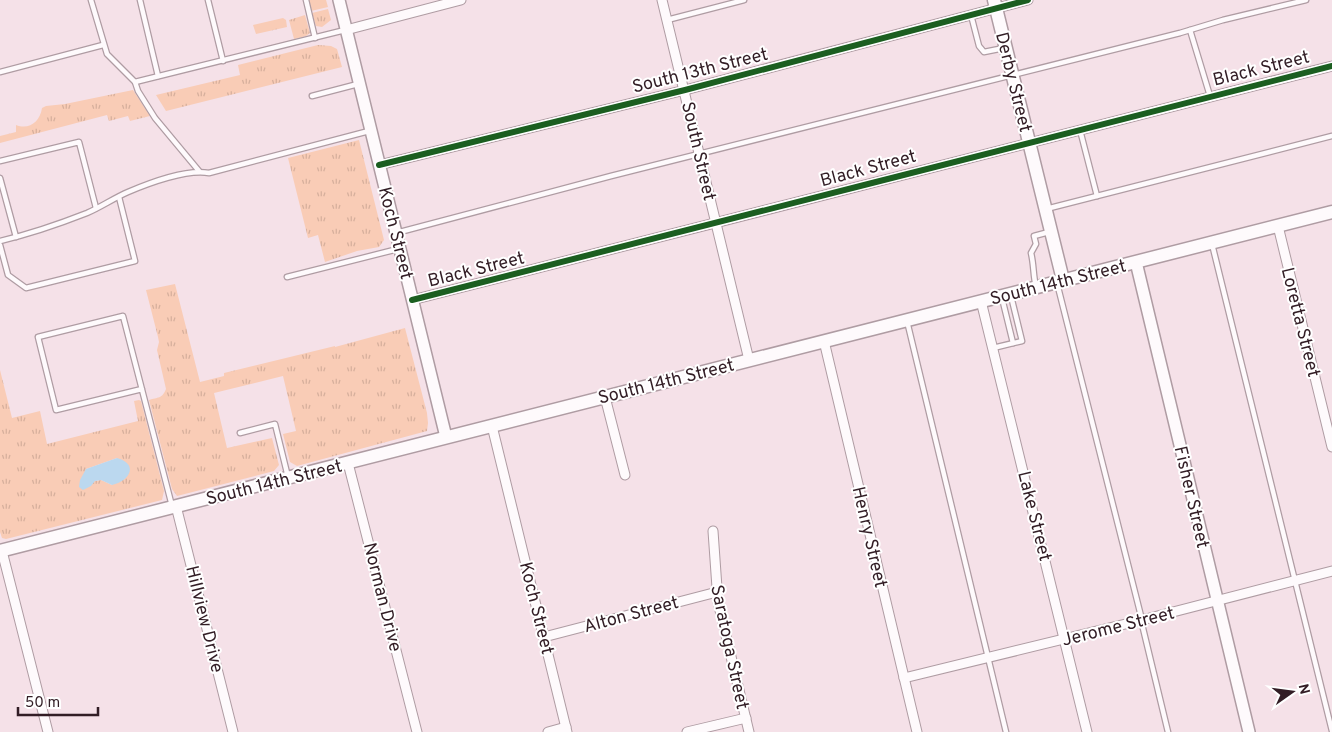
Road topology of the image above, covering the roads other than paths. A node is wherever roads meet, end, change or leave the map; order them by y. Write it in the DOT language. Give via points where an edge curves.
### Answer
graph roads {
  1 [pos="91,0"];
  2 [pos="140,0"];
  3 [pos="208,0"];
  4 [pos="306,0"];
  5 [pos="339,0"];
  6 [pos="462,0"];
  7 [pos="662,0"];
  8 [pos="744,0"];
  9 [pos="1028,0"];
  10 [pos="1306,0"];
  11 [pos="995,4"];
  12 [pos="971,15"];
  13 [pos="667,20"];
  14 [pos="346,30"];
  15 [pos="1190,30"];
  16 [pos="315,38"];
  17 [pos="103,45"];
  18 [pos="1005,47"];
  19 [pos="223,60"];
  20 [pos="1332,66"];
  21 [pos="0,72"];
  22 [pos="1012,75"];
  23 [pos="158,76"];
  24 [pos="135,82"];
  25 [pos="360,84"];
  26 [pos="685,90"];
  27 [pos="312,96"];
  28 [pos="1210,96"];
  29 [pos="1080,129"];
  30 [pos="371,131"];
  31 [pos="1332,136"];
  32 [pos="1028,142"];
  33 [pos="700,154"];
  34 [pos="0,161"];
  35 [pos="379,165"];
  36 [pos="199,171"];
  37 [pos="0,178"];
  38 [pos="1097,196"];
  39 [pos="119,197"];
  40 [pos="96,208"];
  41 [pos="1045,210"];
  42 [pos="1332,212"];
  43 [pos="717,224"];
  44 [pos="1278,226"];
  45 [pos="1050,231"];
  46 [pos="396,233"];
  47 [pos="16,237"];
  48 [pos="0,241"];
  49 [pos="1212,243"];
  50 [pos="0,245"];
  51 [pos="400,249"];
  52 [pos="1136,262"];
  53 [pos="287,277"];
  54 [pos="1060,281"];
  55 [pos="1036,287"];
  56 [pos="1006,295"];
  57 [pos="412,300"];
  58 [pos="981,301"];
  59 [pos="907,320"];
  60 [pos="824,341"];
  61 [pos="1013,343"];
  62 [pos="993,348"];
  63 [pos="749,360"];
  64 [pos="142,389"];
  65 [pos="605,397"];
  66 [pos="492,426"];
  67 [pos="240,433"];
  68 [pos="446,437"];
  69 [pos="1332,446"];
  70 [pos="348,463"];
  71 [pos="625,475"];
  72 [pos="288,478"];
  73 [pos="174,507"];
  74 [pos="712,531"];
  75 [pos="1,551"];
  76 [pos="1332,571"];
  77 [pos="1295,580"];
  78 [pos="716,592"];
  79 [pos="1217,601"];
  80 [pos="1141,620"];
  81 [pos="544,637"];
  82 [pos="1065,639"];
  83 [pos="988,657"];
  84 [pos="904,678"];
  85 [pos="746,718"];
  86 [pos="567,730"];
  87 [pos="1332,731"];
  88 [pos="48,732"];
  89 [pos="233,732"];
  90 [pos="417,732"];
  91 [pos="548,732"];
  92 [pos="687,732"];
  93 [pos="749,732"];
  94 [pos="917,732"];
  95 [pos="1006,732"];
  96 [pos="1087,732"];
  97 [pos="1168,732"];
  98 [pos="1249,732"];
  1 -- 17 [label="lane"];
  2 -- 23 [label="lane"];
  3 -- 19 [label="lane"];
  4 -- 16 [label="lane"];
  5 -- 14 [label="street, Koch Street"];
  6 -- 14 [label="street"];
  7 -- 13 [label="street, South Street"];
  8 -- 13 [label="lane"];
  9 -- 11 [label="street, South 13th Street"];
  10 -- 15 [label="lane"];
  11 -- 12 [label="street, South 13th Street"];
  11 -- 18 [label="main road, Derby Street"];
  12 -- 18 [label="lane" via="979,46 984,52"];
  12 -- 26 [label="street, South 13th Street"];
  13 -- 26 [label="street, South Street"];
  14 -- 16 [label="lane"];
  14 -- 25 [label="street, Koch Street"];
  15 -- 22 [label="lane"];
  15 -- 28 [label="lane"];
  16 -- 19 [label="lane"];
  17 -- 21 [label="lane"];
  17 -- 24 [label="lane" via="107,54"];
  18 -- 22 [label="main road, Derby Street"];
  19 -- 23 [label="lane"];
  20 -- 28 [label="street, Black Street"];
  22 -- 32 [label="main road, Derby Street"];
  22 -- 33 [label="lane"];
  23 -- 24 [label="lane"];
  24 -- 36 [label="lane" via="156,118"];
  25 -- 27 [label="lane"];
  25 -- 30 [label="street, Koch Street"];
  26 -- 33 [label="street, South Street"];
  26 -- 35 [label="street, South 13th Street"];
  28 -- 29 [label="street, Black Street"];
  29 -- 32 [label="street, Black Street"];
  29 -- 38 [label="lane"];
  30 -- 35 [label="street, Koch Street"];
  30 -- 36 [label="lane" via="209,173"];
  31 -- 38 [label="lane"];
  32 -- 41 [label="main road, Derby Street"];
  32 -- 43 [label="street, Black Street"];
  33 -- 43 [label="street, South Street"];
  33 -- 46 [label="lane"];
  34 -- 40 [label="lane" via="78,142"];
  35 -- 46 [label="street, Koch Street"];
  36 -- 39 [label="lane"];
  37 -- 47 [label="lane"];
  38 -- 41 [label="lane"];
  39 -- 40 [label="lane"];
  39 -- 50 [label="lane" via="135,261 26,288 8,275"];
  40 -- 47 [label="lane"];
  41 -- 45 [label="main road, Derby Street"];
  42 -- 44 [label="main road, South 14th Street"];
  43 -- 57 [label="street, Black Street"];
  43 -- 63 [label="street, South Street"];
  44 -- 49 [label="main road, South 14th Street"];
  44 -- 69 [label="street, Loretta Street"];
  45 -- 54 [label="main road, Derby Street"];
  45 -- 55 [label="lane" via="1034,236 1036,244 1031,253"];
  46 -- 51 [label="street, Koch Street"];
  47 -- 48 [label="lane"];
  49 -- 52 [label="main road, South 14th Street"];
  49 -- 77 [label="lane"];
  51 -- 53 [label="lane"];
  51 -- 57 [label="street, Koch Street"];
  52 -- 54 [label="main road, South 14th Street"];
  52 -- 79 [label="street, Fisher Street"];
  54 -- 55 [label="main road, South 14th Street"];
  54 -- 80 [label="lane"];
  55 -- 56 [label="main road, South 14th Street"];
  56 -- 58 [label="main road, South 14th Street"];
  56 -- 61 [label="lane"];
  56 -- 61 [label="lane" via="1022,341"];
  57 -- 68 [label="street, Koch Street"];
  58 -- 59 [label="main road, South 14th Street"];
  58 -- 62 [label="street, Lake Street"];
  59 -- 60 [label="main road, South 14th Street"];
  59 -- 83 [label="lane"];
  60 -- 63 [label="main road, South 14th Street"];
  60 -- 84 [label="street, Henry Street"];
  61 -- 62 [label="lane"];
  62 -- 82 [label="street, Lake Street"];
  63 -- 65 [label="main road, South 14th Street"];
  64 -- 64 [label="lane" via="123,316 38,337 56,410"];
  64 -- 73 [label="lane"];
  65 -- 66 [label="main road, South 14th Street"];
  65 -- 71 [label="street"];
  66 -- 68 [label="main road, South 14th Street"];
  66 -- 81 [label="street, Koch Street"];
  67 -- 72 [label="lane" via="275,424"];
  68 -- 70 [label="main road, South 14th Street"];
  70 -- 72 [label="main road, South 14th Street"];
  70 -- 90 [label="street, Norman Drive"];
  72 -- 73 [label="main road, South 14th Street"];
  73 -- 75 [label="main road, South 14th Street"];
  73 -- 89 [label="street, Hillview Drive"];
  74 -- 78 [label="street, Saratoga Street"];
  75 -- 88 [label="street"];
  76 -- 77 [label="street, Jerome Street"];
  77 -- 79 [label="street, Jerome Street"];
  77 -- 87 [label="lane"];
  78 -- 81 [label="street, Alton Street"];
  78 -- 85 [label="street, Saratoga Street"];
  79 -- 80 [label="street, Jerome Street"];
  79 -- 98 [label="street, Fisher Street"];
  80 -- 82 [label="street, Jerome Street"];
  80 -- 97 [label="lane"];
  81 -- 86 [label="street, Koch Street"];
  82 -- 83 [label="street, Jerome Street"];
  82 -- 96 [label="street, Lake Street"];
  83 -- 84 [label="street, Jerome Street"];
  83 -- 95 [label="lane"];
  84 -- 94 [label="street, Henry Street"];
  85 -- 92 [label="street"];
  85 -- 93 [label="street, Saratoga Street"];
  86 -- 91 [label="street"];
}
